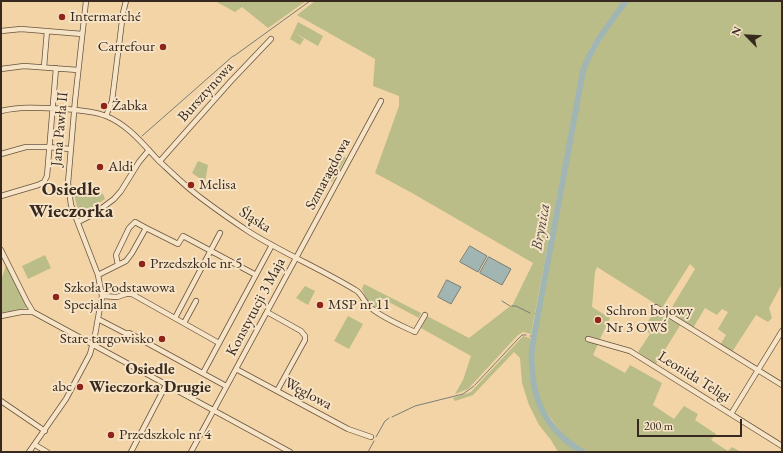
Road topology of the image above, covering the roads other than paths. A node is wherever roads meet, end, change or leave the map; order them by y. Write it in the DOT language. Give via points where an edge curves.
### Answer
graph roads {
  1 [pos="86,1"];
  2 [pos="126,1"];
  3 [pos="1,31"];
  4 [pos="47,31"];
  5 [pos="82,34"];
  6 [pos="271,39"];
  7 [pos="44,67"];
  8 [pos="56,68"];
  9 [pos="1,69"];
  10 [pos="78,70"];
  11 [pos="381,101"];
  12 [pos="52,109"];
  13 [pos="1,110"];
  14 [pos="74,110"];
  15 [pos="106,116"];
  16 [pos="49,147"];
  17 [pos="70,149"];
  18 [pos="149,150"];
  19 [pos="1,154"];
  20 [pos="160,161"];
  21 [pos="1,196"];
  22 [pos="78,222"];
  23 [pos="146,228"];
  24 [pos="220,233"];
  25 [pos="272,245"];
  26 [pos="1,250"];
  27 [pos="210,251"];
  28 [pos="296,258"];
  29 [pos="118,265"];
  30 [pos="98,275"];
  31 [pos="256,275"];
  32 [pos="102,296"];
  33 [pos="196,301"];
  34 [pos="656,307"];
  35 [pos="33,312"];
  36 [pos="267,312"];
  37 [pos="425,315"];
  38 [pos="1,316"];
  39 [pos="175,318"];
  40 [pos="98,319"];
  41 [pos="184,323"];
  42 [pos="782,331"];
  43 [pos="588,339"];
  44 [pos="219,343"];
  45 [pos="93,345"];
  46 [pos="236,369"];
  47 [pos="758,370"];
  48 [pos="203,373"];
  49 [pos="166,385"];
  50 [pos="782,385"];
  51 [pos="226,386"];
  52 [pos="277,391"];
  53 [pos="1,401"];
  54 [pos="213,410"];
  55 [pos="731,414"];
  56 [pos="45,430"];
  57 [pos="371,437"];
  58 [pos="38,446"];
  59 [pos="782,446"];
  60 [pos="29,452"];
  61 [pos="47,452"];
  62 [pos="131,452"];
  63 [pos="191,452"];
  64 [pos="290,452"];
  1 -- 5 [label="street, Jana Pawła II"];
  2 -- 15 [label="street" via="112,101"];
  3 -- 4 [label="street"];
  4 -- 5 [label="street"];
  4 -- 7 [label="street"];
  5 -- 10 [label="street, Jana Pawła II"];
  6 -- 20 [label="street, Bursztynowa"];
  7 -- 8 [label="street"];
  7 -- 9 [label="street"];
  8 -- 10 [label="street"];
  8 -- 12 [label="street"];
  10 -- 14 [label="street, Jana Pawła II"];
  11 -- 28 [label="street, Szmaragdowa"];
  12 -- 13 [label="street, Śląska" via="22,107"];
  12 -- 14 [label="street, Śląska"];
  12 -- 16 [label="street"];
  14 -- 15 [label="street, Śląska"];
  14 -- 17 [label="street, Jana Pawła II"];
  15 -- 18 [label="street, Śląska" via="130,130"];
  16 -- 17 [label="street"];
  16 -- 19 [label="street" via="26,147"];
  16 -- 21 [label="street" via="47,176 44,182"];
  17 -- 22 [label="street, Jana Pawła II" via="69,195"];
  18 -- 20 [label="street, Śląska"];
  18 -- 22 [label="street" via="114,199"];
  20 -- 25 [label="street, Śląska" via="200,197"];
  22 -- 30 [label="street, Jana Pawła II"];
  23 -- 27 [label="street" via="178,244 183,236"];
  23 -- 29 [label="street" via="126,262"];
  23 -- 29 [label="street" via="135,222 129,228 116,255"];
  24 -- 27 [label="street"];
  25 -- 28 [label="street, Śląska"];
  25 -- 31 [label="street"];
  26 -- 35 [label="street"];
  27 -- 31 [label="street"];
  27 -- 39 [label="street"];
  28 -- 36 [label="street, Konstytucji 3 Maja"];
  28 -- 37 [label="street, Śląska" via="353,289 360,294 369,308 415,332"];
  29 -- 30 [label="street"];
  30 -- 32 [label="street, Jana Pawła II"];
  31 -- 44 [label="street"];
  32 -- 39 [label="street" via="132,294"];
  32 -- 40 [label="street, Jana Pawła II"];
  33 -- 41 [label="street"];
  34 -- 47 [label="street"];
  35 -- 38 [label="street"];
  35 -- 45 [label="street"];
  36 -- 46 [label="street, Konstytucji 3 Maja"];
  36 -- 52 [label="street" via="301,331 305,336"];
  39 -- 41 [label="street"];
  40 -- 45 [label="street, Jana Pawła II"];
  40 -- 48 [label="street"];
  41 -- 44 [label="street"];
  42 -- 47 [label="street"];
  43 -- 55 [label="street, Leonida Teligi" via="630,351"];
  44 -- 48 [label="street"];
  45 -- 49 [label="street"];
  45 -- 56 [label="street, Jana Pawła II" via="72,389"];
  46 -- 51 [label="street, Konstytucji 3 Maja"];
  46 -- 52 [label="street, Węglowa"];
  47 -- 50 [label="street"];
  47 -- 55 [label="street"];
  48 -- 51 [label="street"];
  49 -- 54 [label="street"];
  49 -- 62 [label="street"];
  51 -- 54 [label="street, Konstytucji 3 Maja"];
  52 -- 57 [label="street, Węglowa" via="348,429"];
  53 -- 56 [label="street"];
  54 -- 63 [label="street, Konstytucji 3 Maja"];
  54 -- 64 [label="street"];
  55 -- 59 [label="street, Leonida Teligi"];
  56 -- 60 [label="street, Jana Pawła II"];
  58 -- 61 [label="street"];
}
